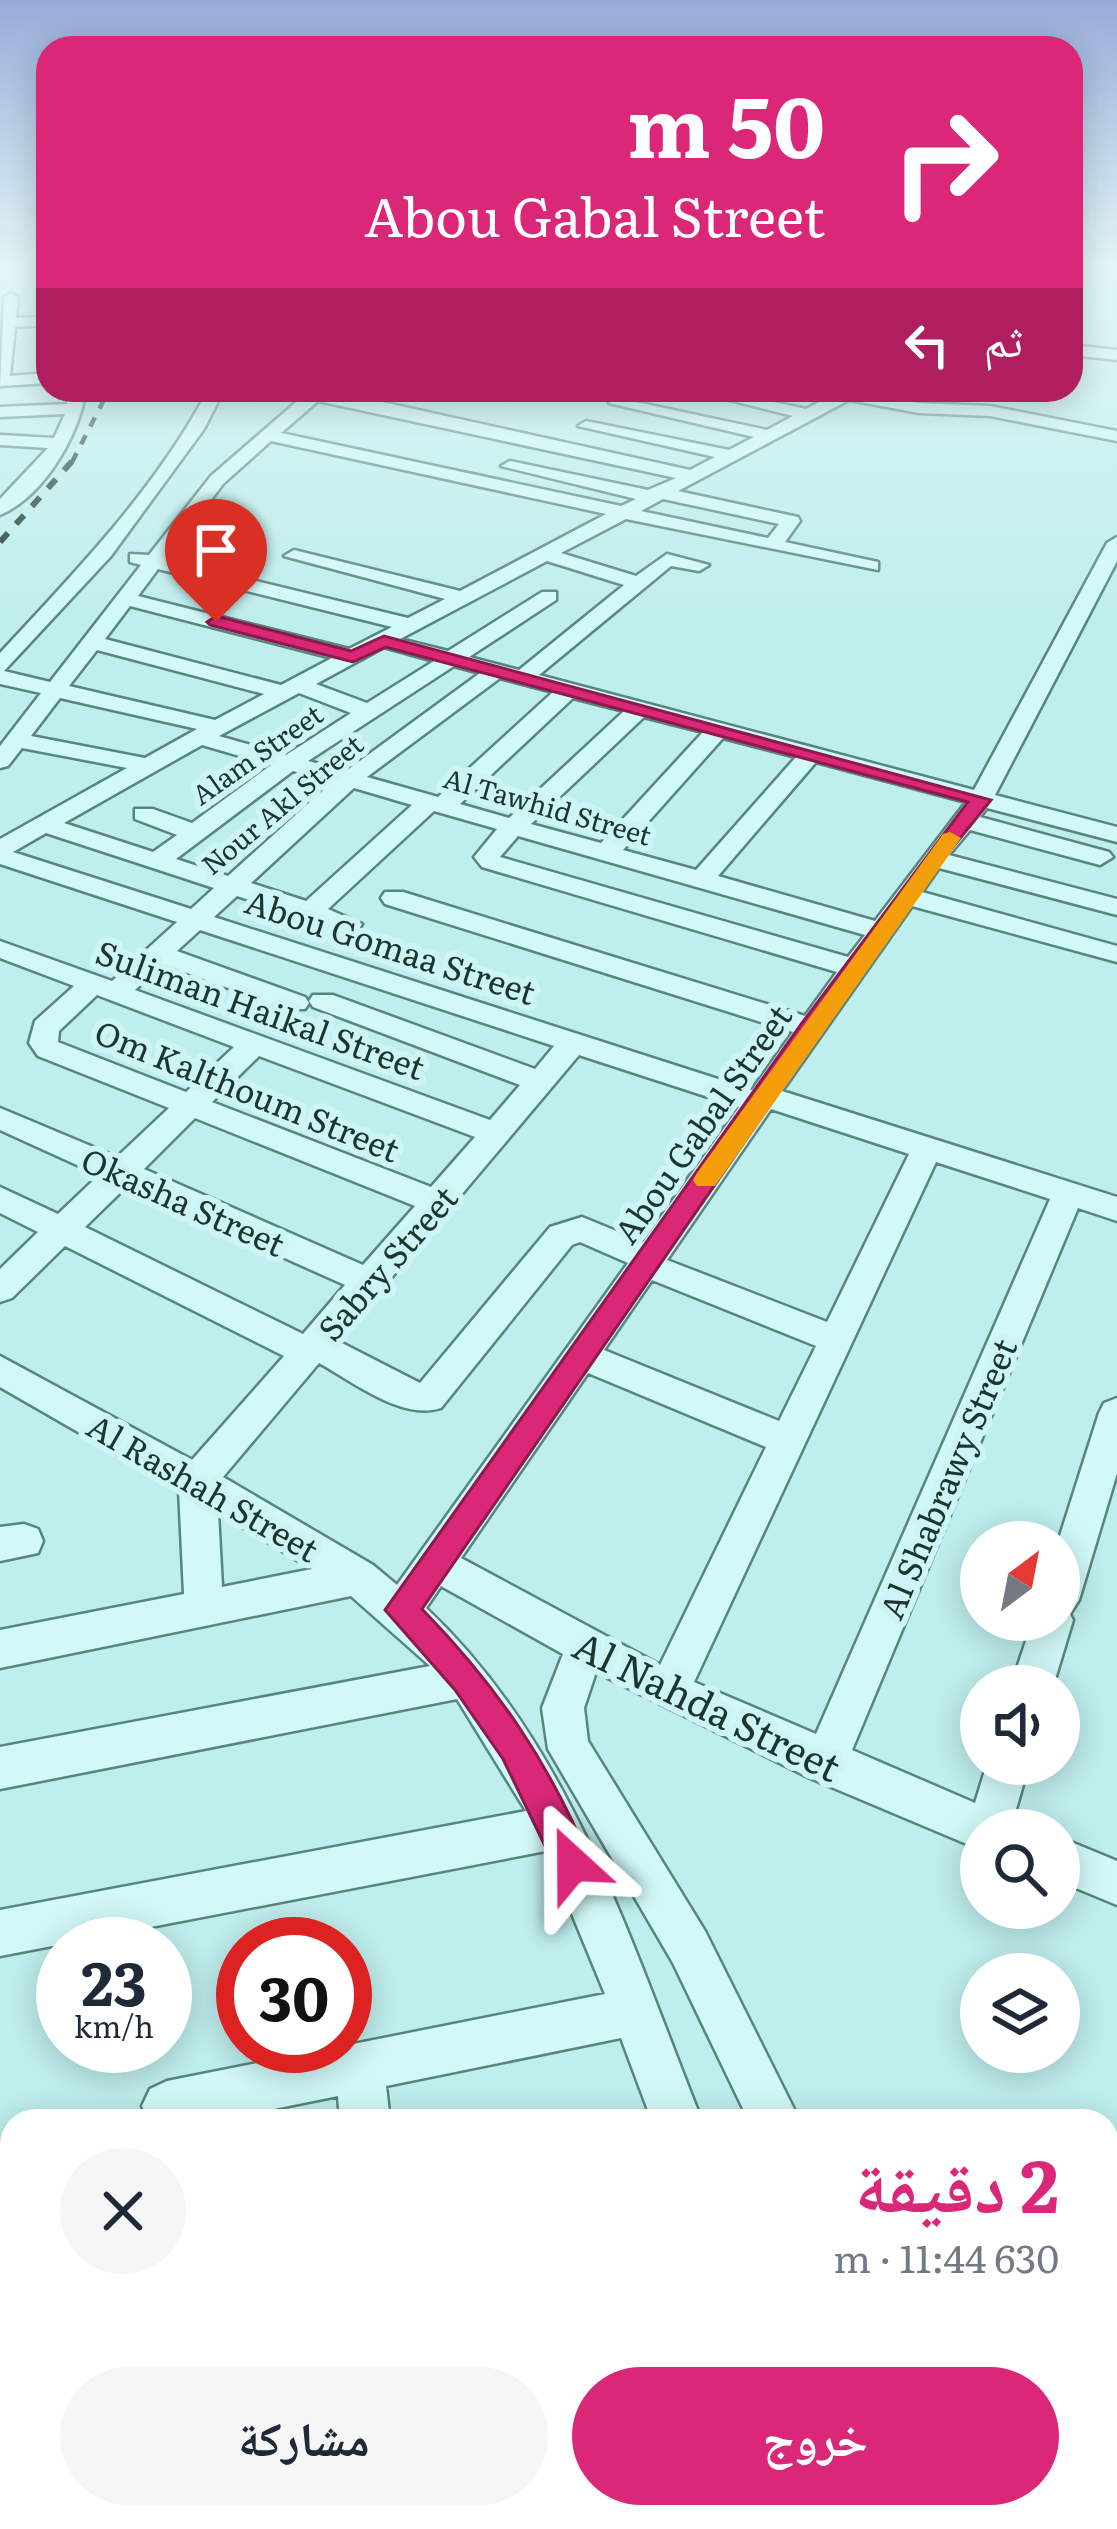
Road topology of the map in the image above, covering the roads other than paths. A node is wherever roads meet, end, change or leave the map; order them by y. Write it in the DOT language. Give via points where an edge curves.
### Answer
graph roads {
  1 [pos="59,402"];
  2 [pos="76,402"];
  3 [pos="210,402"];
  4 [pos="305,402"];
  5 [pos="356,402"];
  6 [pos="436,402"];
  7 [pos="751,402"];
  8 [pos="821,402"];
  9 [pos="861,402"];
  10 [pos="880,402"];
  11 [pos="617,403"];
  12 [pos="0,412"];
  13 [pos="809,415"];
  14 [pos="285,418"];
  15 [pos="308,423"];
  16 [pos="582,429"];
  17 [pos="975,430"];
  18 [pos="265,434"];
  19 [pos="768,435"];
  20 [pos="1117,436"];
  21 [pos="0,440"];
  22 [pos="1046,442"];
  23 [pos="60,444"];
  24 [pos="557,448"];
  25 [pos="1117,454"];
  26 [pos="728,455"];
  27 [pos="490,462"];
  28 [pos="687,476"];
  29 [pos="652,494"];
  30 [pos="0,509"];
  31 [pos="617,513"];
  32 [pos="1117,543"];
  33 [pos="772,546"];
  34 [pos="104,552"];
  35 [pos="544,554"];
  36 [pos="294,556"];
  37 [pos="152,561"];
  38 [pos="699,565"];
  39 [pos="871,566"];
  40 [pos="639,583"];
  41 [pos="1107,586"];
  42 [pos="549,596"];
  43 [pos="124,598"];
  44 [pos="465,598"];
  45 [pos="415,626"];
  46 [pos="384,641"];
  47 [pos="91,642"];
  48 [pos="215,648"];
  49 [pos="353,657"];
  50 [pos="452,660"];
  51 [pos="0,666"];
  52 [pos="188,668"];
  53 [pos="496,671"];
  54 [pos="0,676"];
  55 [pos="522,678"];
  56 [pos="291,688"];
  57 [pos="55,689"];
  58 [pos="568,690"];
  59 [pos="639,709"];
  60 [pos="369,712"];
  61 [pos="718,730"];
  62 [pos="208,732"];
  63 [pos="16,740"];
  64 [pos="811,754"];
  65 [pos="0,761"];
  66 [pos="289,763"];
  67 [pos="147,765"];
  68 [pos="350,780"];
  69 [pos="436,805"];
  70 [pos="973,810"];
  71 [pos="144,814"];
  72 [pos="1117,823"];
  73 [pos="43,824"];
  74 [pos="512,826"];
  75 [pos="1089,828"];
  76 [pos="195,833"];
  77 [pos="1117,836"];
  78 [pos="0,852"];
  79 [pos="606,853"];
  80 [pos="1100,857"];
  81 [pos="932,859"];
  82 [pos="157,861"];
  83 [pos="700,880"];
  84 [pos="229,884"];
  85 [pos="906,896"];
  86 [pos="394,898"];
  87 [pos="1117,907"];
  88 [pos="310,911"];
  89 [pos="193,918"];
  90 [pos="349,924"];
  91 [pos="880,931"];
  92 [pos="273,945"];
  93 [pos="0,949"];
  94 [pos="157,953"];
  95 [pos="1116,954"];
  96 [pos="854,968"];
  97 [pos="104,988"];
  98 [pos="811,1028"];
  99 [pos="574,1042"];
  100 [pos="254,1044"];
  101 [pos="541,1082"];
  102 [pos="761,1100"];
  103 [pos="191,1105"];
  104 [pos="0,1118"];
  105 [pos="496,1134"];
  106 [pos="927,1149"];
  107 [pos="121,1172"];
  108 [pos="1068,1194"];
  109 [pos="0,1199"];
  110 [pos="437,1202"];
  111 [pos="1114,1202"];
  112 [pos="62,1229"];
  113 [pos="649,1262"];
  114 [pos="368,1282"];
  115 [pos="0,1289"];
  116 [pos="836,1340"];
  117 [pos="311,1349"];
  118 [pos="584,1355"];
  119 [pos="0,1370"];
  120 [pos="1117,1413"];
  121 [pos="788,1440"];
  122 [pos="196,1481"];
  123 [pos="1080,1532"];
  124 [pos="437,1564"];
  125 [pos="359,1577"];
  126 [pos="204,1608"];
  127 [pos="402,1610"];
  128 [pos="0,1649"];
  129 [pos="588,1649"];
  130 [pos="467,1678"];
  131 [pos="669,1691"];
  132 [pos="825,1762"];
  133 [pos="0,1768"];
  134 [pos="960,1819"];
  135 [pos="558,1827"];
  136 [pos="1080,1868"];
  137 [pos="1117,1883"];
  138 [pos="0,1933"];
  139 [pos="633,2012"];
  140 [pos="372,2065"];
  141 [pos="330,2073"];
  142 [pos="361,2073"];
  143 [pos="167,2106"];
  144 [pos="364,2109"];
  145 [pos="672,2109"];
  146 [pos="769,2109"];
  1 -- 12 [label="street"];
  2 -- 23 [label="street"];
  3 -- 34 [label="street"];
  4 -- 14 [label="street"];
  5 -- 24 [label="street"];
  6 -- 16 [label="street"];
  7 -- 13 [label="street"];
  8 -- 13 [label="street"];
  9 -- 17 [label="street"];
  10 -- 20 [label="street" via="990,411"];
  11 -- 16 [label="street"];
  11 -- 19 [label="street"];
  13 -- 19 [label="street"];
  14 -- 15 [label="street"];
  14 -- 18 [label="street"];
  16 -- 24 [label="street"];
  16 -- 26 [label="street"];
  18 -- 31 [label="street"];
  18 -- 37 [label="street"];
  19 -- 26 [label="street"];
  21 -- 23 [label="street"];
  22 -- 25 [label="street"];
  23 -- 30 [label="street"];
  24 -- 28 [label="street"];
  26 -- 28 [label="street"];
  27 -- 29 [label="street"];
  28 -- 29 [label="street"];
  29 -- 31 [label="street"];
  29 -- 33 [label="street" via="791,521"];
  31 -- 33 [label="street"];
  31 -- 35 [label="street"];
  32 -- 41 [label="street, Abou Gabal Street"];
  33 -- 39 [label="street"];
  34 -- 37 [label="street"];
  34 -- 51 [label="street"];
  35 -- 40 [label="street"];
  35 -- 44 [label="street"];
  36 -- 44 [label="street"];
  37 -- 43 [label="street"];
  37 -- 45 [label="street"];
  38 -- 40 [label="street" via="667,560"];
  40 -- 55 [label="street"];
  41 -- 70 [label="street, Abou Gabal Street"];
  42 -- 50 [label="street, Alam Street"];
  43 -- 47 [label="street"];
  43 -- 49 [label="street"];
  44 -- 45 [label="street"];
  45 -- 46 [label="street"];
  46 -- 49 [label="street"];
  46 -- 50 [label="street"];
  47 -- 52 [label="street"];
  47 -- 57 [label="street"];
  48 -- 52 [label="street"];
  49 -- 56 [label="street"];
  50 -- 53 [label="street"];
  50 -- 60 [label="street, Alam Street"];
  52 -- 56 [label="street"];
  53 -- 55 [label="street"];
  53 -- 68 [label="street, Nour Akl Street"];
  54 -- 57 [label="street, Al Tawhid Street"];
  55 -- 58 [label="street"];
  56 -- 60 [label="street"];
  56 -- 62 [label="street"];
  57 -- 62 [label="street, Al Tawhid Street"];
  57 -- 63 [label="street"];
  58 -- 59 [label="street"];
  58 -- 69 [label="street"];
  59 -- 61 [label="street"];
  59 -- 74 [label="street"];
  60 -- 66 [label="street, Alam Street"];
  61 -- 64 [label="street"];
  61 -- 79 [label="street"];
  62 -- 66 [label="street, Al Tawhid Street"];
  62 -- 67 [label="street"];
  63 -- 65 [label="street"];
  63 -- 67 [label="street"];
  64 -- 70 [label="street"];
  64 -- 83 [label="street"];
  66 -- 68 [label="street, Al Tawhid Street"];
  66 -- 76 [label="street, Alam Street"];
  67 -- 73 [label="street"];
  68 -- 69 [label="street, Al Tawhid Street"];
  68 -- 84 [label="street, Nour Akl Street"];
  69 -- 74 [label="street, Al Tawhid Street"];
  69 -- 88 [label="street"];
  70 -- 75 [label="street"];
  70 -- 80 [label="street"];
  70 -- 81 [label="street, Abou Gabal Street"];
  71 -- 76 [label="street"];
  72 -- 75 [label="street"];
  73 -- 78 [label="street"];
  73 -- 82 [label="street"];
  74 -- 79 [label="street, Al Tawhid Street"];
  74 -- 96 [label="street" via="490,848 491,862"];
  75 -- 77 [label="street"];
  76 -- 82 [label="street, Alam Street"];
  78 -- 89 [label="street, Abou Gomaa Street"];
  79 -- 83 [label="street, Al Tawhid Street"];
  81 -- 85 [label="street, Abou Gabal Street"];
  81 -- 87 [label="street"];
  82 -- 84 [label="street"];
  83 -- 91 [label="street, Al Tawhid Street"];
  84 -- 88 [label="street"];
  84 -- 89 [label="street, Nour Akl Street"];
  85 -- 91 [label="street, Abou Gabal Street"];
  85 -- 95 [label="street"];
  86 -- 98 [label="street"];
  88 -- 90 [label="street"];
  88 -- 92 [label="street"];
  89 -- 92 [label="street, Abou Gomaa Street"];
  89 -- 94 [label="street, Nour Akl Street"];
  91 -- 96 [label="street, Abou Gabal Street"];
  92 -- 99 [label="street, Abou Gomaa Street"];
  93 -- 97 [label="street, Suliman Haikal Street"];
  94 -- 97 [label="street, Nour Akl Street"];
  94 -- 101 [label="street"];
  96 -- 98 [label="street, Abou Gabal Street"];
  97 -- 100 [label="street, Suliman Haikal Street"];
  97 -- 103 [label="street, Om Kalthoum Street" via="45,1028 43,1043"];
  98 -- 102 [label="street, Abou Gabal Street"];
  99 -- 101 [label="street, Sabry Street"];
  99 -- 102 [label="street, Abou Gomaa Street"];
  100 -- 103 [label="street"];
  100 -- 105 [label="street, Suliman Haikal Street"];
  101 -- 105 [label="street, Sabry Street"];
  102 -- 106 [label="street, Abou Gomaa Street"];
  102 -- 113 [label="street, Abou Gabal Street"];
  103 -- 107 [label="street"];
  103 -- 110 [label="street, Om Kalthoum Street"];
  104 -- 107 [label="street, Okasha Street"];
  105 -- 110 [label="street, Sabry Street"];
  106 -- 108 [label="street, Abou Gomaa Street"];
  106 -- 116 [label="street"];
  107 -- 112 [label="street"];
  107 -- 114 [label="street, Okasha Street"];
  108 -- 111 [label="street, Abou Gomaa Street"];
  108 -- 132 [label="street, Al Shabrawy Street"];
  109 -- 112 [label="street"];
  110 -- 114 [label="street, Sabry Street"];
  112 -- 115 [label="street"];
  112 -- 117 [label="street"];
  113 -- 116 [label="street"];
  113 -- 117 [label="street" via="583,1229 561,1236 428,1398"];
  113 -- 118 [label="street, Abou Gabal Street"];
  114 -- 117 [label="street, Sabry Street"];
  116 -- 121 [label="street"];
  117 -- 122 [label="street, Sabry Street"];
  118 -- 121 [label="street"];
  118 -- 124 [label="street, Abou Gabal Street"];
  119 -- 122 [label="street, Al Rashah Street"];
  120 -- 123 [label="street"];
  121 -- 131 [label="street"];
  122 -- 125 [label="street, Al Rashah Street"];
  122 -- 126 [label="street"];
  124 -- 127 [label="street, Abou Gabal Street"];
  124 -- 129 [label="street, Al Nahda Street"];
  125 -- 126 [label="street"];
  125 -- 127 [label="street, Al Rashah Street"];
  126 -- 128 [label="street"];
  127 -- 130 [label="street, Al Rashah Street"];
  129 -- 131 [label="street, Al Nahda Street"];
  129 -- 146 [label="street" via="563,1698 569,1749 689,1947"];
  130 -- 133 [label="street"];
  130 -- 135 [label="street, Al Rashah Street"];
  131 -- 132 [label="street, Al Nahda Street"];
  132 -- 134 [label="street, Al Nahda Street"];
  135 -- 138 [label="street"];
  135 -- 139 [label="street, Al Rashah Street"];
  136 -- 137 [label="street"];
  139 -- 140 [label="street"];
  139 -- 145 [label="street, Al Rashah Street"];
  141 -- 143 [label="street"];
  142 -- 144 [label="street"];
}
